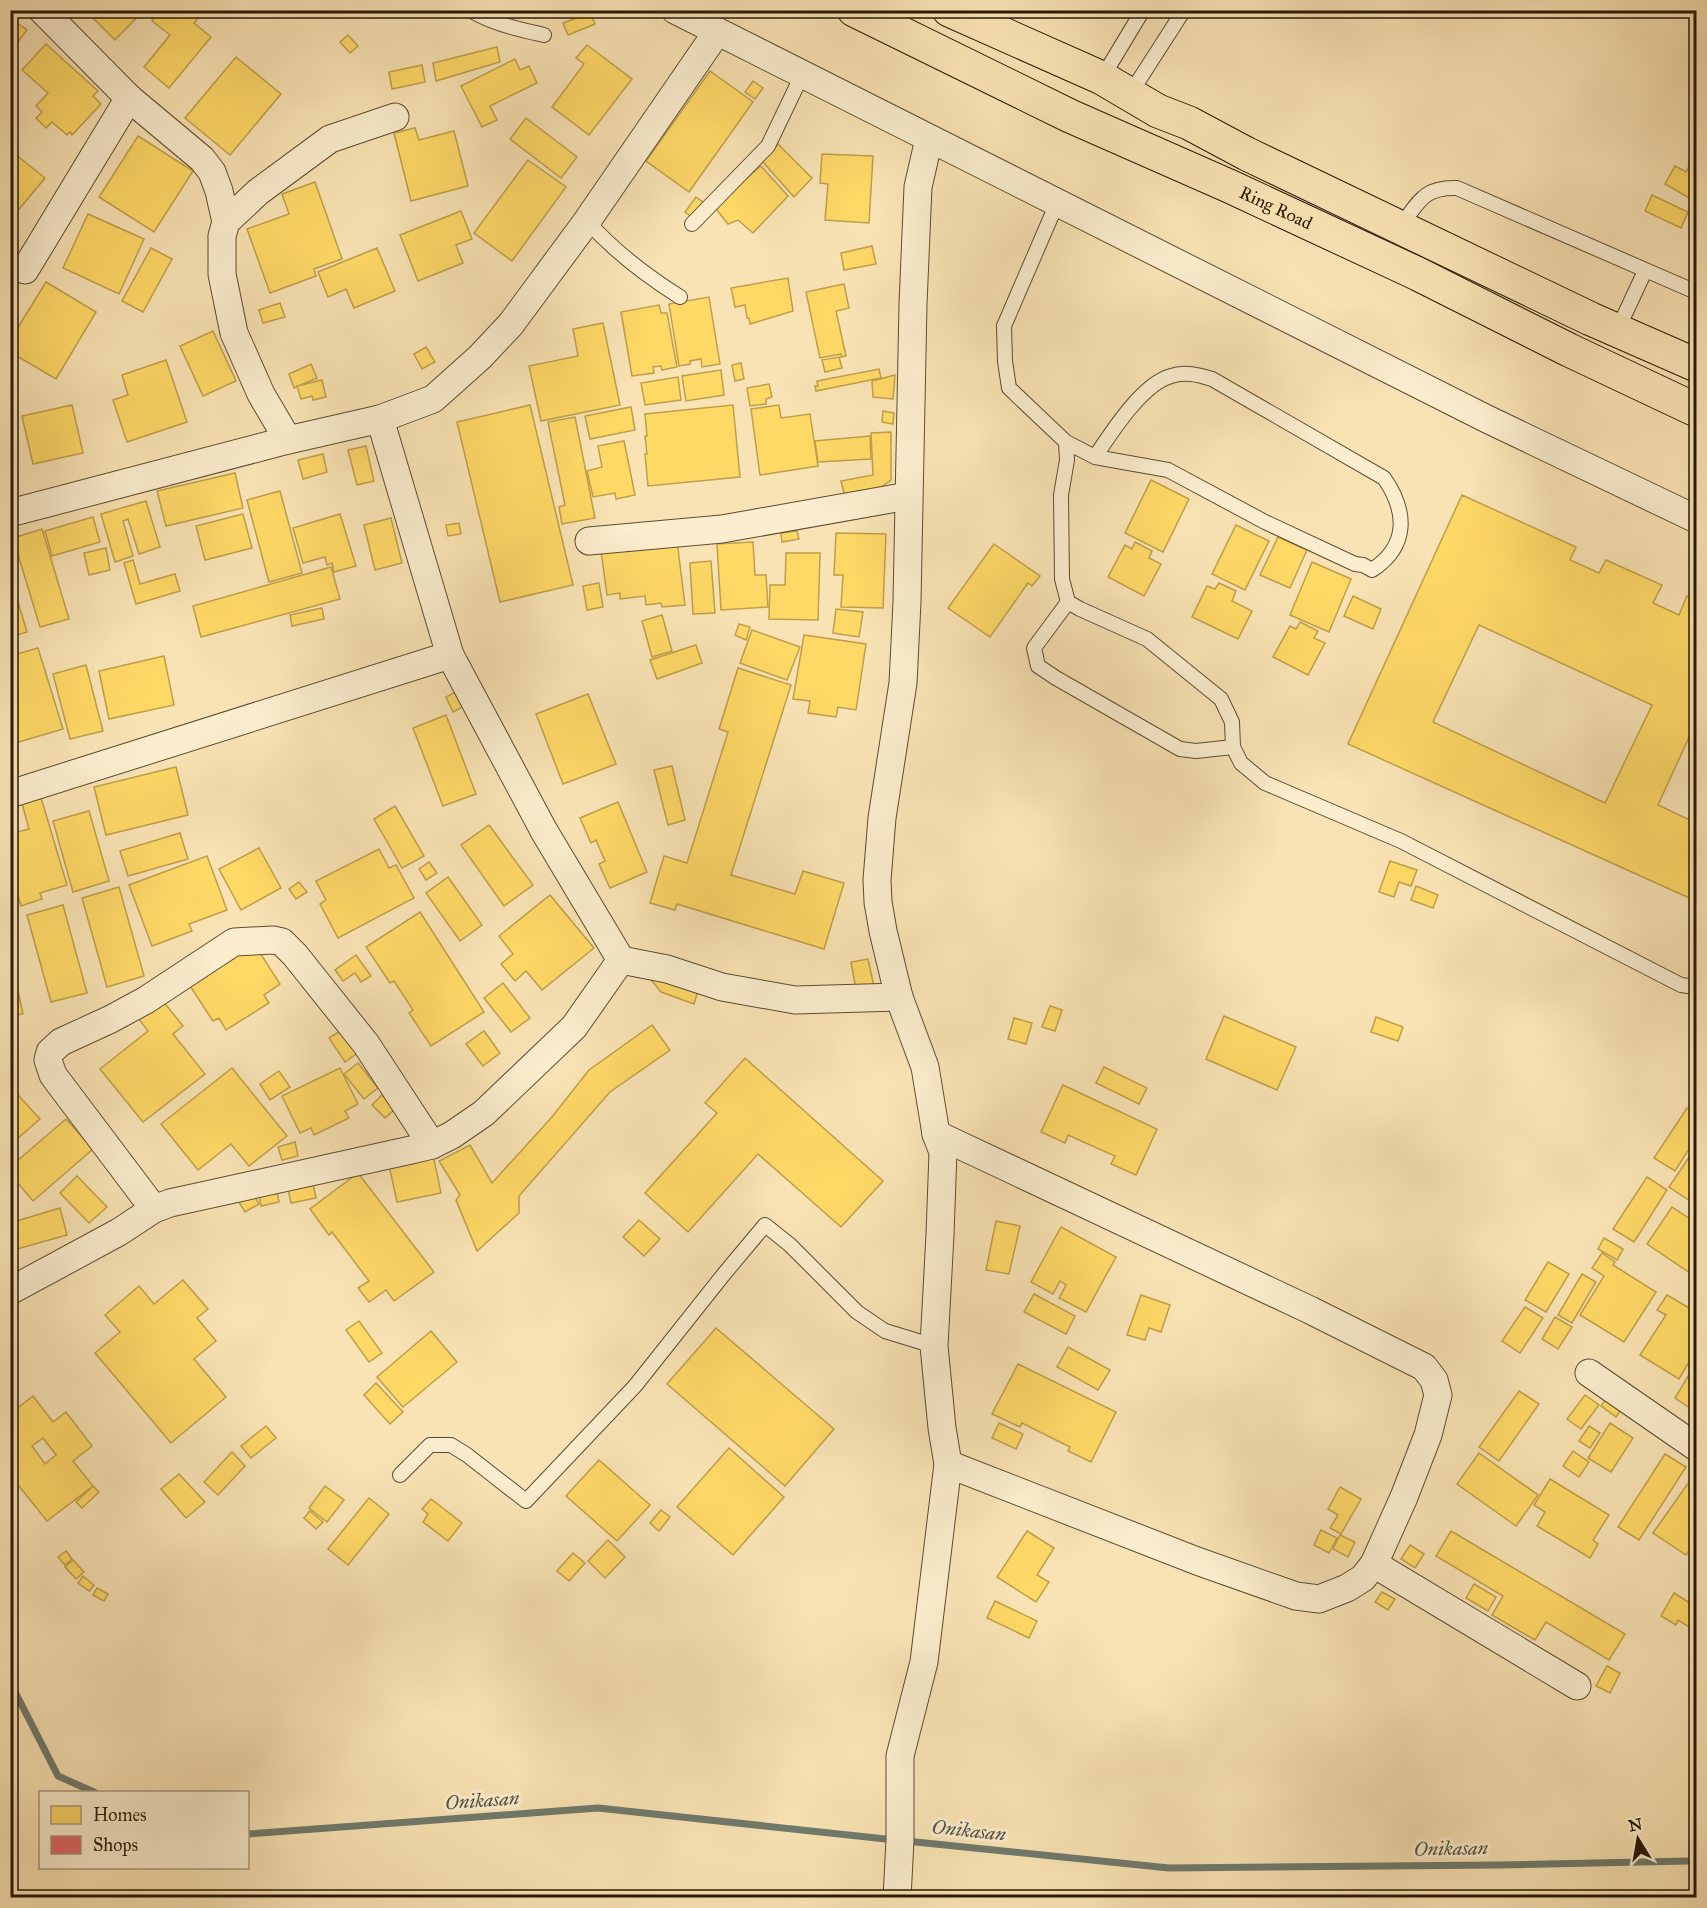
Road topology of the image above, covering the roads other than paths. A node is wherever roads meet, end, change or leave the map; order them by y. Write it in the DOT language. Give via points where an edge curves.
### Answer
graph roads {
  1 [pos="42,10"];
  2 [pos="470,10"];
  3 [pos="675,10"];
  4 [pos="854,10"];
  5 [pos="949,10"];
  6 [pos="1143,10"];
  7 [pos="1184,10"];
  8 [pos="717,32"];
  9 [pos="544,35"];
  10 [pos="802,75"];
  11 [pos="1102,78"];
  12 [pos="1130,94"];
  13 [pos="129,98"];
  14 [pos="395,117"];
  15 [pos="929,140"];
  16 [pos="1057,203"];
  17 [pos="587,221"];
  18 [pos="226,222"];
  19 [pos="692,224"];
  20 [pos="1401,227"];
  21 [pos="25,270"];
  22 [pos="1646,271"];
  23 [pos="1696,292"];
  24 [pos="680,297"];
  25 [pos="1617,330"];
  26 [pos="1696,365"];
  27 [pos="1696,410"];
  28 [pos="380,418"];
  29 [pos="288,440"];
  30 [pos="1066,442"];
  31 [pos="1095,457"];
  32 [pos="908,496"];
  33 [pos="10,513"];
  34 [pos="1696,519"];
  35 [pos="589,541"];
  36 [pos="1068,602"];
  37 [pos="450,655"];
  38 [pos="1233,747"];
  39 [pos="10,794"];
  40 [pos="621,960"];
  41 [pos="1696,987"];
  42 [pos="899,998"];
  43 [pos="936,1134"];
  44 [pos="432,1145"];
  45 [pos="154,1209"];
  46 [pos="10,1291"];
  47 [pos="934,1346"];
  48 [pos="1589,1373"];
  49 [pos="1696,1444"];
  50 [pos="948,1464"];
  51 [pos="400,1475"];
  52 [pos="1374,1564"];
  53 [pos="1577,1686"];
  54 [pos="897,1898"];
  1 -- 13 [label="street"];
  2 -- 9 [label="lane" via="482,18"];
  3 -- 8 [label="street"];
  4 -- 27 [label="main road, Ring Road" via="1070,116 1418,274"];
  5 -- 11 [label="main road, Ring Road"];
  6 -- 11 [label="lane"];
  7 -- 12 [label="lane"];
  8 -- 10 [label="street"];
  8 -- 17 [label="street"];
  10 -- 15 [label="street"];
  10 -- 19 [label="lane" via="768,146"];
  11 -- 12 [label="main road, Ring Road"];
  12 -- 20 [label="main road, Ring Road"];
  13 -- 18 [label="street" via="202,159 212,172"];
  13 -- 21 [label="street"];
  14 -- 18 [label="street" via="330,140 258,192"];
  15 -- 16 [label="street"];
  15 -- 32 [label="street" via="918,187"];
  16 -- 30 [label="lane" via="1004,326 1005,361 1009,388"];
  16 -- 34 [label="street"];
  17 -- 24 [label="lane" via="630,263"];
  17 -- 28 [label="street" via="511,324 480,357 433,399"];
  18 -- 29 [label="street" via="222,274 234,333 261,394"];
  20 -- 22 [label="lane" via="1423,196 1446,187 1457,188"];
  20 -- 25 [label="main road, Ring Road"];
  22 -- 23 [label="lane"];
  22 -- 25 [label="lane"];
  25 -- 26 [label="main road, Ring Road"];
  28 -- 29 [label="street"];
  28 -- 37 [label="street"];
  29 -- 33 [label="street"];
  30 -- 31 [label="lane"];
  30 -- 36 [label="lane" via="1061,495 1062,579"];
  31 -- 31 [label="lane" via="1168,470 1265,522 1372,570 1391,554 1400,532 1397,501 1383,478 1202,376 1168,376 1155,384 1116,424"];
  32 -- 35 [label="street" via="722,529"];
  32 -- 42 [label="street" via="903,683 882,818 877,880 883,931"];
  36 -- 38 [label="lane" via="1147,639 1221,699 1232,722"];
  36 -- 38 [label="lane" via="1034,648 1038,666 1180,749"];
  37 -- 39 [label="street"];
  37 -- 40 [label="street" via="544,831"];
  38 -- 41 [label="lane" via="1240,763 1265,783 1401,841 1681,985"];
  40 -- 42 [label="street" via="668,969 722,987 795,1000"];
  40 -- 44 [label="street" via="574,1027 484,1113"];
  42 -- 43 [label="street" via="925,1068"];
  43 -- 47 [label="street" via="943,1152"];
  43 -- 52 [label="street" via="1424,1367 1434,1380 1438,1395 1428,1435"];
  44 -- 45 [label="street"];
  44 -- 45 [label="street" via="366,1044 295,955 282,942 234,942 146,1000 61,1042 50,1052 52,1075"];
  45 -- 46 [label="street"];
  47 -- 50 [label="street"];
  47 -- 51 [label="lane" via="885,1331 857,1312 765,1225 635,1386 526,1501 451,1445 430,1445"];
  48 -- 49 [label="street"];
  50 -- 52 [label="street" via="1296,1596 1319,1599 1347,1588 1363,1578"];
  50 -- 54 [label="street" via="924,1662 900,1756"];
  52 -- 53 [label="street"];
}
